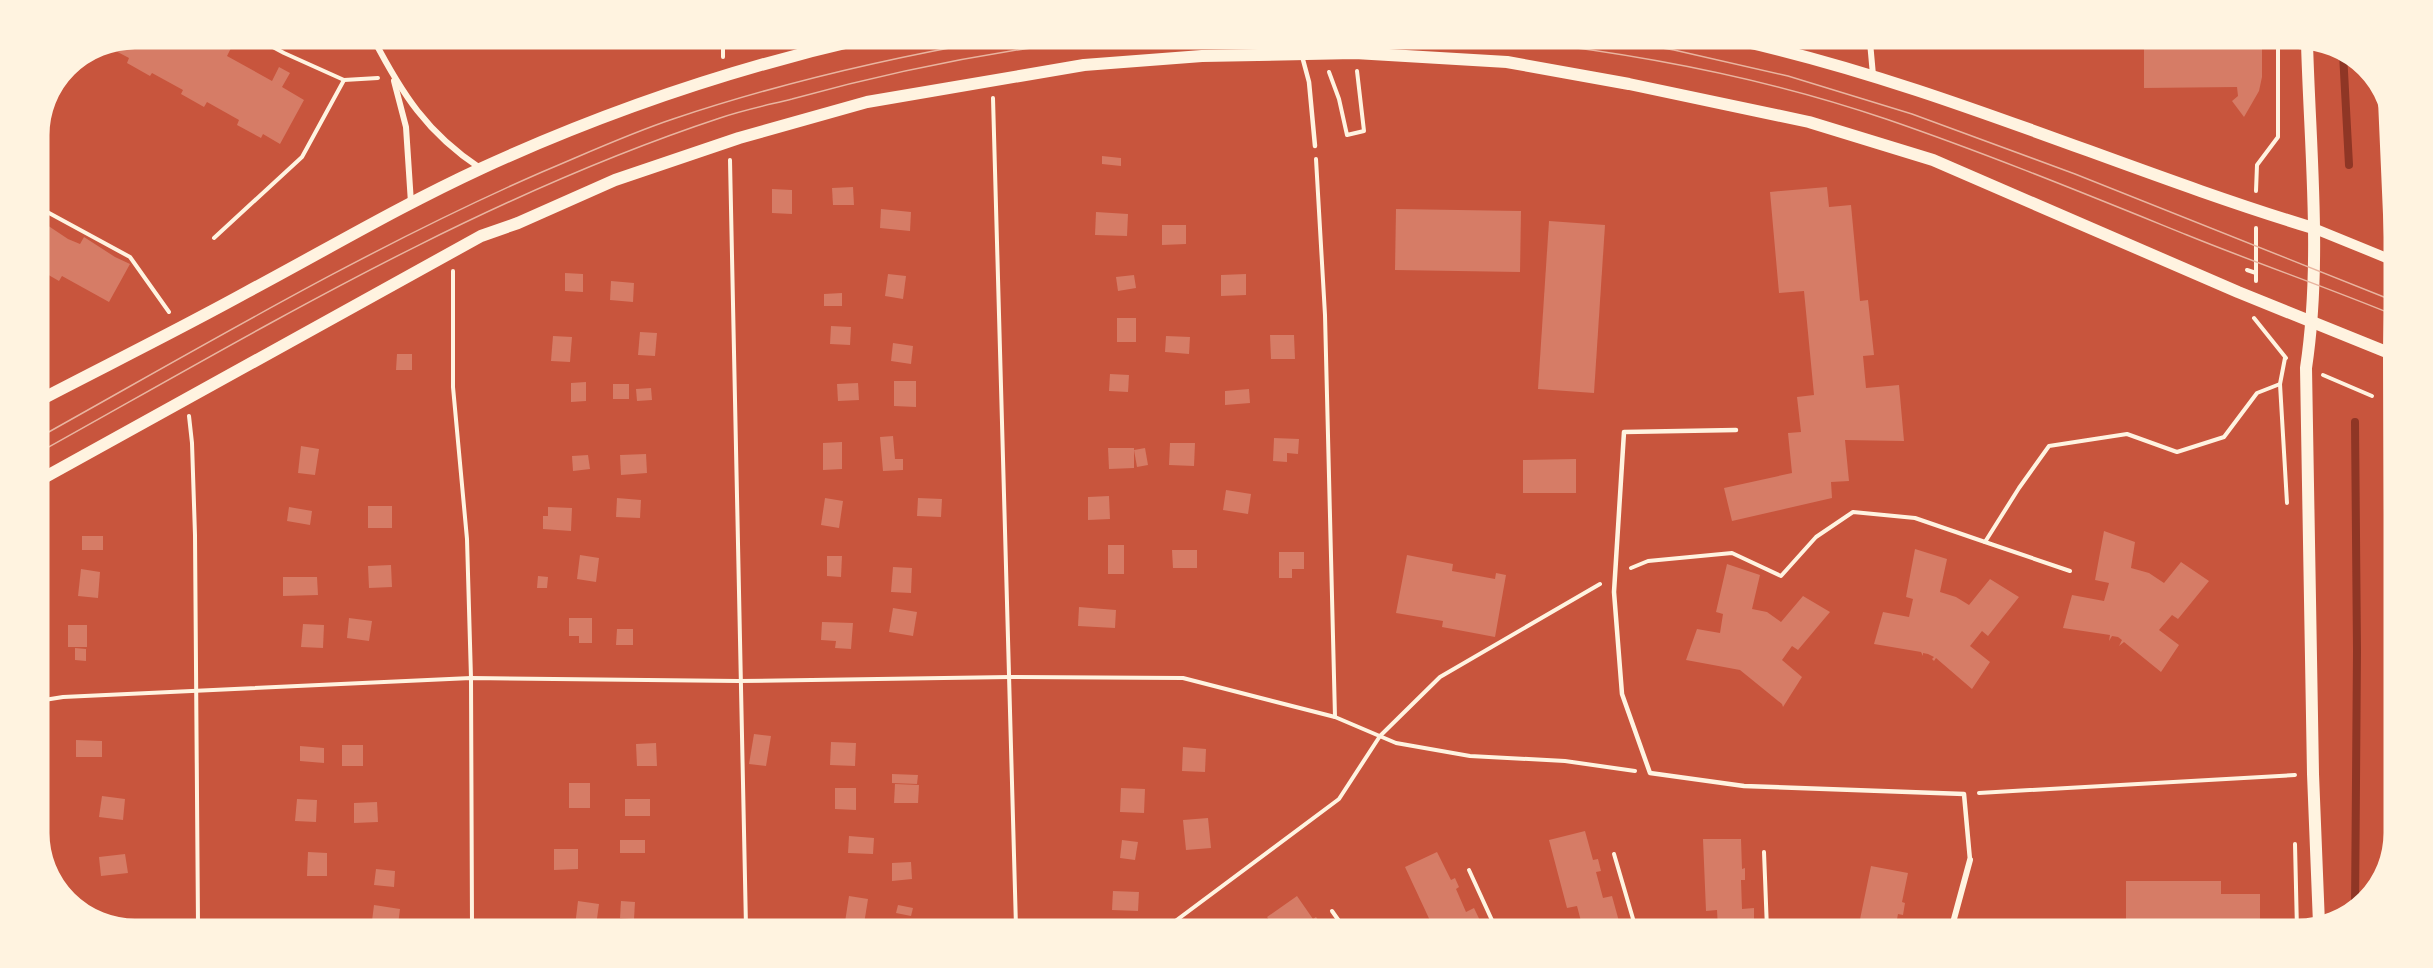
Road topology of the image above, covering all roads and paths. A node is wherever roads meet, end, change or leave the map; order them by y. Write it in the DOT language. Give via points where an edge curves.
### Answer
graph roads {
  1 [pos="275,48"];
  2 [pos="378,48"];
  3 [pos="827,48"];
  4 [pos="1773,48"];
  5 [pos="1871,48"];
  6 [pos="2278,48"];
  7 [pos="2307,49"];
  8 [pos="1355,52"];
  9 [pos="1302,54"];
  10 [pos="1873,76"];
  11 [pos="393,78"];
  12 [pos="992,79"];
  13 [pos="344,80"];
  14 [pos="1339,99"];
  15 [pos="729,141"];
  16 [pos="1315,146"];
  17 [pos="481,169"];
  18 [pos="411,203"];
  19 [pos="2256,210"];
  20 [pos="48,212"];
  21 [pos="2313,228"];
  22 [pos="2251,236"];
  23 [pos="214,238"];
  24 [pos="2256,238"];
  25 [pos="453,252"];
  26 [pos="2385,258"];
  27 [pos="2247,270"];
  28 [pos="2256,273"];
  29 [pos="2257,300"];
  30 [pos="2313,322"];
  31 [pos="179,328"];
  32 [pos="2385,352"];
  33 [pos="2306,368"];
  34 [pos="2280,384"];
  35 [pos="48,396"];
  36 [pos="187,398"];
  37 [pos="2385,401"];
  38 [pos="1736,430"];
  39 [pos="48,475"];
  40 [pos="1985,542"];
  41 [pos="2070,571"];
  42 [pos="1615,575"];
  43 [pos="1010,677"];
  44 [pos="471,678"];
  45 [pos="739,681"];
  46 [pos="194,692"];
  47 [pos="48,699"];
  48 [pos="1335,717"];
  49 [pos="1380,736"];
  50 [pos="1650,773"];
  51 [pos="2294,775"];
  52 [pos="1964,794"];
  53 [pos="1764,852"];
  54 [pos="1614,854"];
  55 [pos="1970,860"];
  56 [pos="1469,870"];
  57 [pos="1332,911"];
  58 [pos="2319,917"];
  59 [pos="198,920"];
  60 [pos="472,920"];
  61 [pos="746,920"];
  62 [pos="1016,920"];
  63 [pos="1177,920"];
  64 [pos="1338,920"];
  65 [pos="1492,920"];
  66 [pos="1633,920"];
  67 [pos="1767,920"];
  68 [pos="1954,920"];
  1 -- 13 [label="path"];
  2 -- 11 [label="street"];
  3 -- 17 [label="main road" via="723,75 599,119"];
  4 -- 10 [label="main road"];
  5 -- 10 [label="street"];
  6 -- 19 [label="path" via="2278,137 2257,165"];
  7 -- 21 [label="main road"];
  8 -- 9 [label="main road"];
  8 -- 14 [label="path" via="1364,131 1347,135"];
  8 -- 29 [label="main road" via="1507,62 1809,122 1932,160"];
  9 -- 12 [label="main road" via="1202,56 1084,65"];
  9 -- 16 [label="lane" via="1309,82"];
  10 -- 19 [label="main road"];
  11 -- 13 [label="path"];
  11 -- 17 [label="street" via="425,122 454,151"];
  11 -- 18 [label="street" via="406,127"];
  12 -- 15 [label="main road" via="867,102"];
  12 -- 43 [label="path"];
  13 -- 23 [label="path" via="302,157"];
  15 -- 25 [label="main road" via="615,180 481,236"];
  15 -- 45 [label="path"];
  16 -- 48 [label="path" via="1325,315"];
  17 -- 18 [label="main road"];
  18 -- 31 [label="main road"];
  19 -- 21 [label="main road"];
  19 -- 24 [label="path"];
  20 -- 31 [label="path" via="130,257"];
  21 -- 26 [label="street"];
  21 -- 30 [label="main road"];
  22 -- 24 [label="path"];
  24 -- 28 [label="path"];
  25 -- 36 [label="main road"];
  25 -- 44 [label="path" via="453,387 467,539"];
  27 -- 28 [label="path"];
  28 -- 29 [label="path"];
  29 -- 30 [label="main road"];
  29 -- 33 [label="path" via="2254,320 2285,358"];
  30 -- 32 [label="main road"];
  30 -- 33 [label="main road"];
  31 -- 35 [label="main road"];
  33 -- 37 [label="path"];
  33 -- 58 [label="main road"];
  34 -- 40 [label="path" via="2258,393 2224,437 2177,452 2127,434 2049,446"];
  36 -- 39 [label="main road"];
  36 -- 46 [label="path" via="195,535"];
  38 -- 42 [label="lane" via="1624,432"];
  40 -- 41 [label="path"];
  40 -- 42 [label="path" via="1915,518 1853,512 1816,537 1780,576 1732,553 1648,561"];
  42 -- 49 [label="path" via="1440,677"];
  42 -- 50 [label="lane" via="1622,694"];
  43 -- 45 [label="path"];
  43 -- 48 [label="path" via="1183,678"];
  43 -- 62 [label="path"];
  44 -- 45 [label="path"];
  44 -- 46 [label="path"];
  44 -- 60 [label="path"];
  45 -- 61 [label="path"];
  46 -- 47 [label="path"];
  46 -- 59 [label="path"];
  48 -- 49 [label="path"];
  49 -- 50 [label="path" via="1396,743 1470,756 1565,761"];
  49 -- 63 [label="path" via="1339,799"];
  50 -- 52 [label="lane" via="1744,786"];
  51 -- 52 [label="path"];
  52 -- 55 [label="lane"];
  53 -- 67 [label="path"];
  54 -- 66 [label="path"];
  55 -- 68 [label="street"];
  56 -- 65 [label="path"];
  57 -- 64 [label="path"];
}
